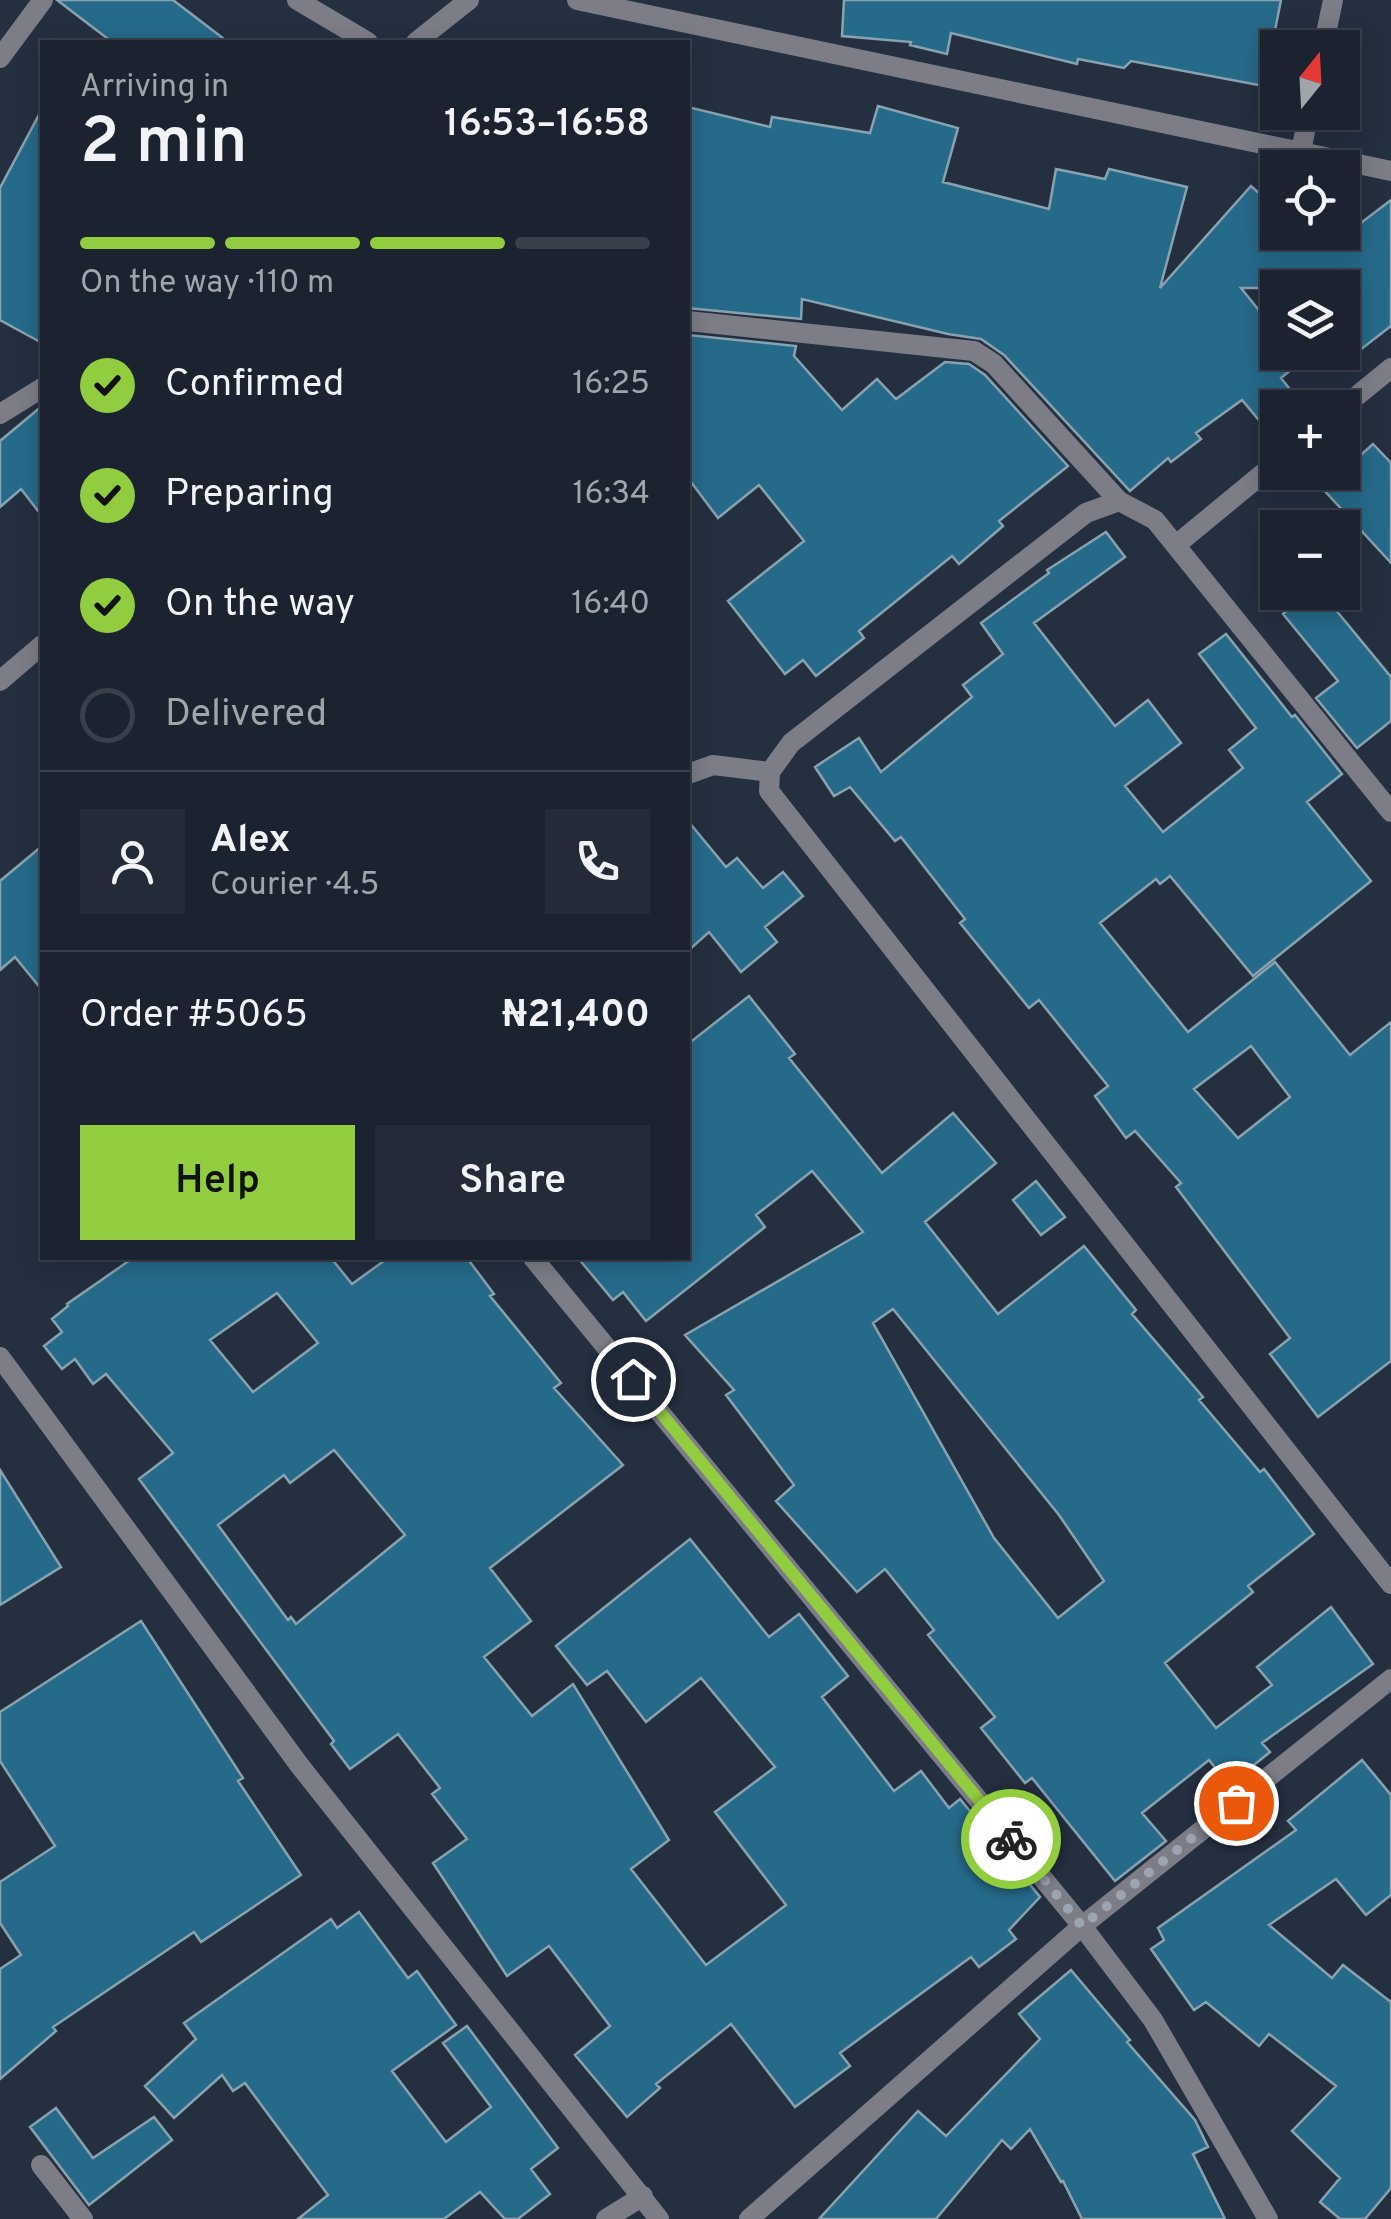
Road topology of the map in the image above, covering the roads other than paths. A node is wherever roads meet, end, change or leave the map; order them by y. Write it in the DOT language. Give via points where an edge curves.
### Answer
graph roads {
  1 [pos="43,0"];
  2 [pos="297,0"];
  3 [pos="469,0"];
  4 [pos="577,0"];
  5 [pos="1333,0"];
  6 [pos="1327,30"];
  7 [pos="365,40"];
  8 [pos="419,40"];
  9 [pos="0,58"];
  10 [pos="1296,150"];
  11 [pos="1360,164"];
  12 [pos="1391,171"];
  13 [pos="690,321"];
  14 [pos="1391,368"];
  15 [pos="40,389"];
  16 [pos="1360,393"];
  17 [pos="0,414"];
  18 [pos="1260,476"];
  19 [pos="1119,501"];
  20 [pos="1176,545"];
  21 [pos="40,648"];
  22 [pos="0,681"];
  23 [pos="770,772"];
  24 [pos="690,773"];
  25 [pos="1391,812"];
  26 [pos="535,1260"];
  27 [pos="0,1357"];
  28 [pos="1391,1584"];
  29 [pos="1391,1680"];
  30 [pos="1082,1926"];
  31 [pos="41,2165"];
  32 [pos="642,2196"];
  33 [pos="82,2219"];
  34 [pos="606,2219"];
  35 [pos="660,2219"];
  36 [pos="749,2219"];
  37 [pos="1268,2219"];
  1 -- 9 [label="street"];
  2 -- 7 [label="street"];
  3 -- 8 [label="street"];
  4 -- 10 [label="street"];
  5 -- 6 [label="street"];
  11 -- 12 [label="street"];
  13 -- 19 [label="street" via="974,351 994,364"];
  14 -- 16 [label="street"];
  15 -- 17 [label="street"];
  18 -- 20 [label="street"];
  19 -- 20 [label="street" via="1155,520"];
  19 -- 23 [label="street" via="1086,513 854,692 792,743"];
  20 -- 25 [label="street"];
  21 -- 22 [label="street"];
  23 -- 24 [label="street" via="712,764"];
  23 -- 28 [label="street" via="769,792"];
  26 -- 30 [label="street"];
  27 -- 32 [label="street" via="300,1766"];
  29 -- 30 [label="street"];
  30 -- 36 [label="street"];
  30 -- 37 [label="street" via="1153,2020"];
  31 -- 33 [label="street"];
  32 -- 34 [label="street"];
  32 -- 35 [label="street"];
}
